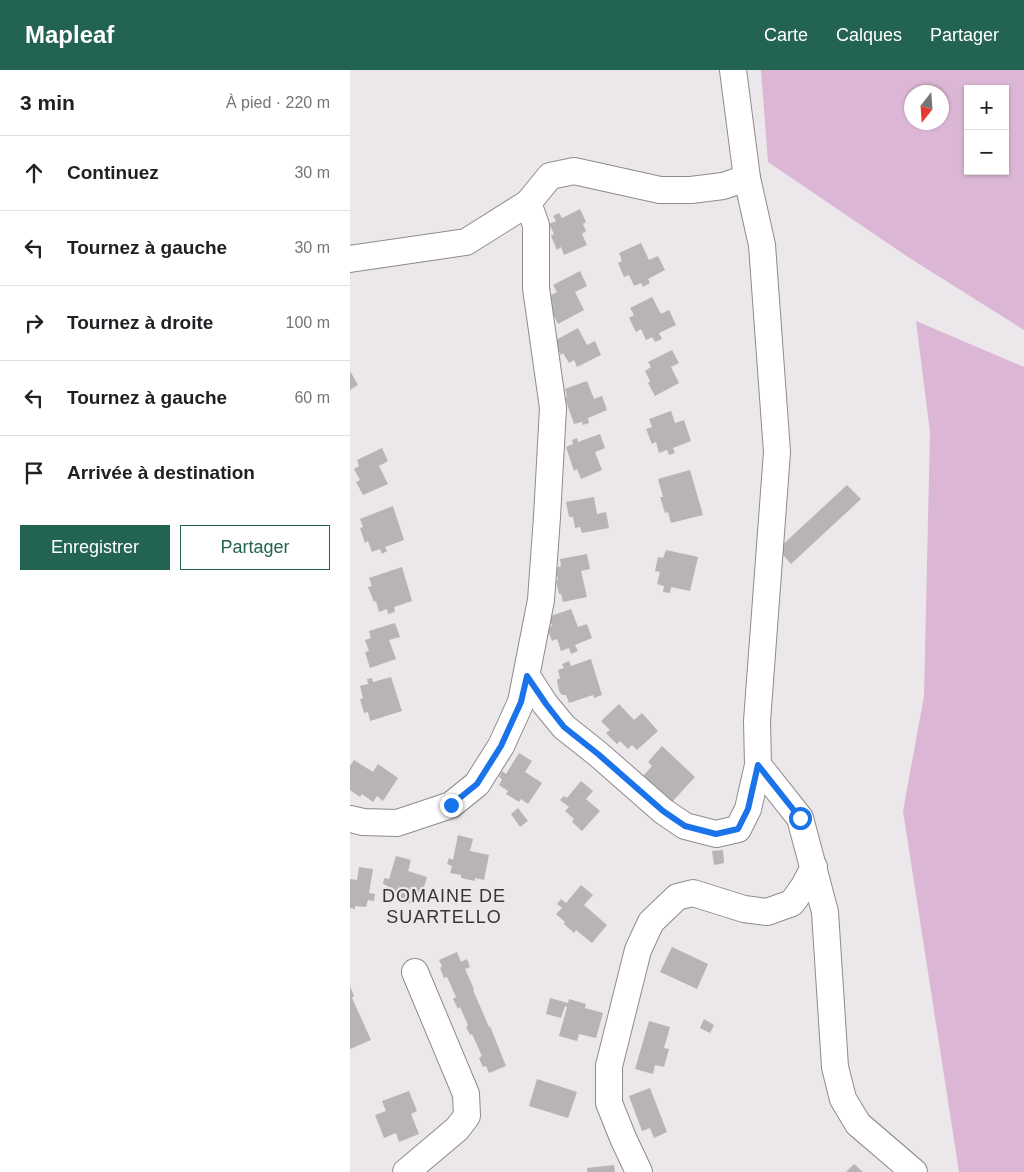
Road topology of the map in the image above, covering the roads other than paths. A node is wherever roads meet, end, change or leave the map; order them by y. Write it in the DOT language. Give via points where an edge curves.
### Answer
graph roads {
  1 [pos="733,70"];
  2 [pos="747,178"];
  3 [pos="528,203"];
  4 [pos="350,259"];
  5 [pos="527,676"];
  6 [pos="758,765"];
  7 [pos="350,819"];
  8 [pos="814,867"];
  9 [pos="415,972"];
  10 [pos="406,1172"];
  11 [pos="639,1172"];
  12 [pos="914,1172"];
  1 -- 2 [label="street"];
  2 -- 3 [label="street" via="723,186 660,190 574,171 550,176"];
  2 -- 6 [label="street" via="762,245 777,452 757,721"];
  3 -- 4 [label="street" via="466,242"];
  3 -- 5 [label="street" via="536,225 536,288 553,408 541,600"];
  5 -- 6 [label="street" via="564,727 685,826 716,834 738,829 748,809"];
  5 -- 7 [label="street" via="521,702 501,746 477,784 451,805 397,823"];
  6 -- 8 [label="street" via="800,818"];
  8 -- 11 [label="street" via="792,903 767,912 744,909 693,893 677,897 651,922 638,950 609,1066 609,1103"];
  8 -- 12 [label="street" via="825,912 835,1067 843,1099 858,1124"];
  9 -- 10 [label="street" via="466,1094 467,1116"];
}
